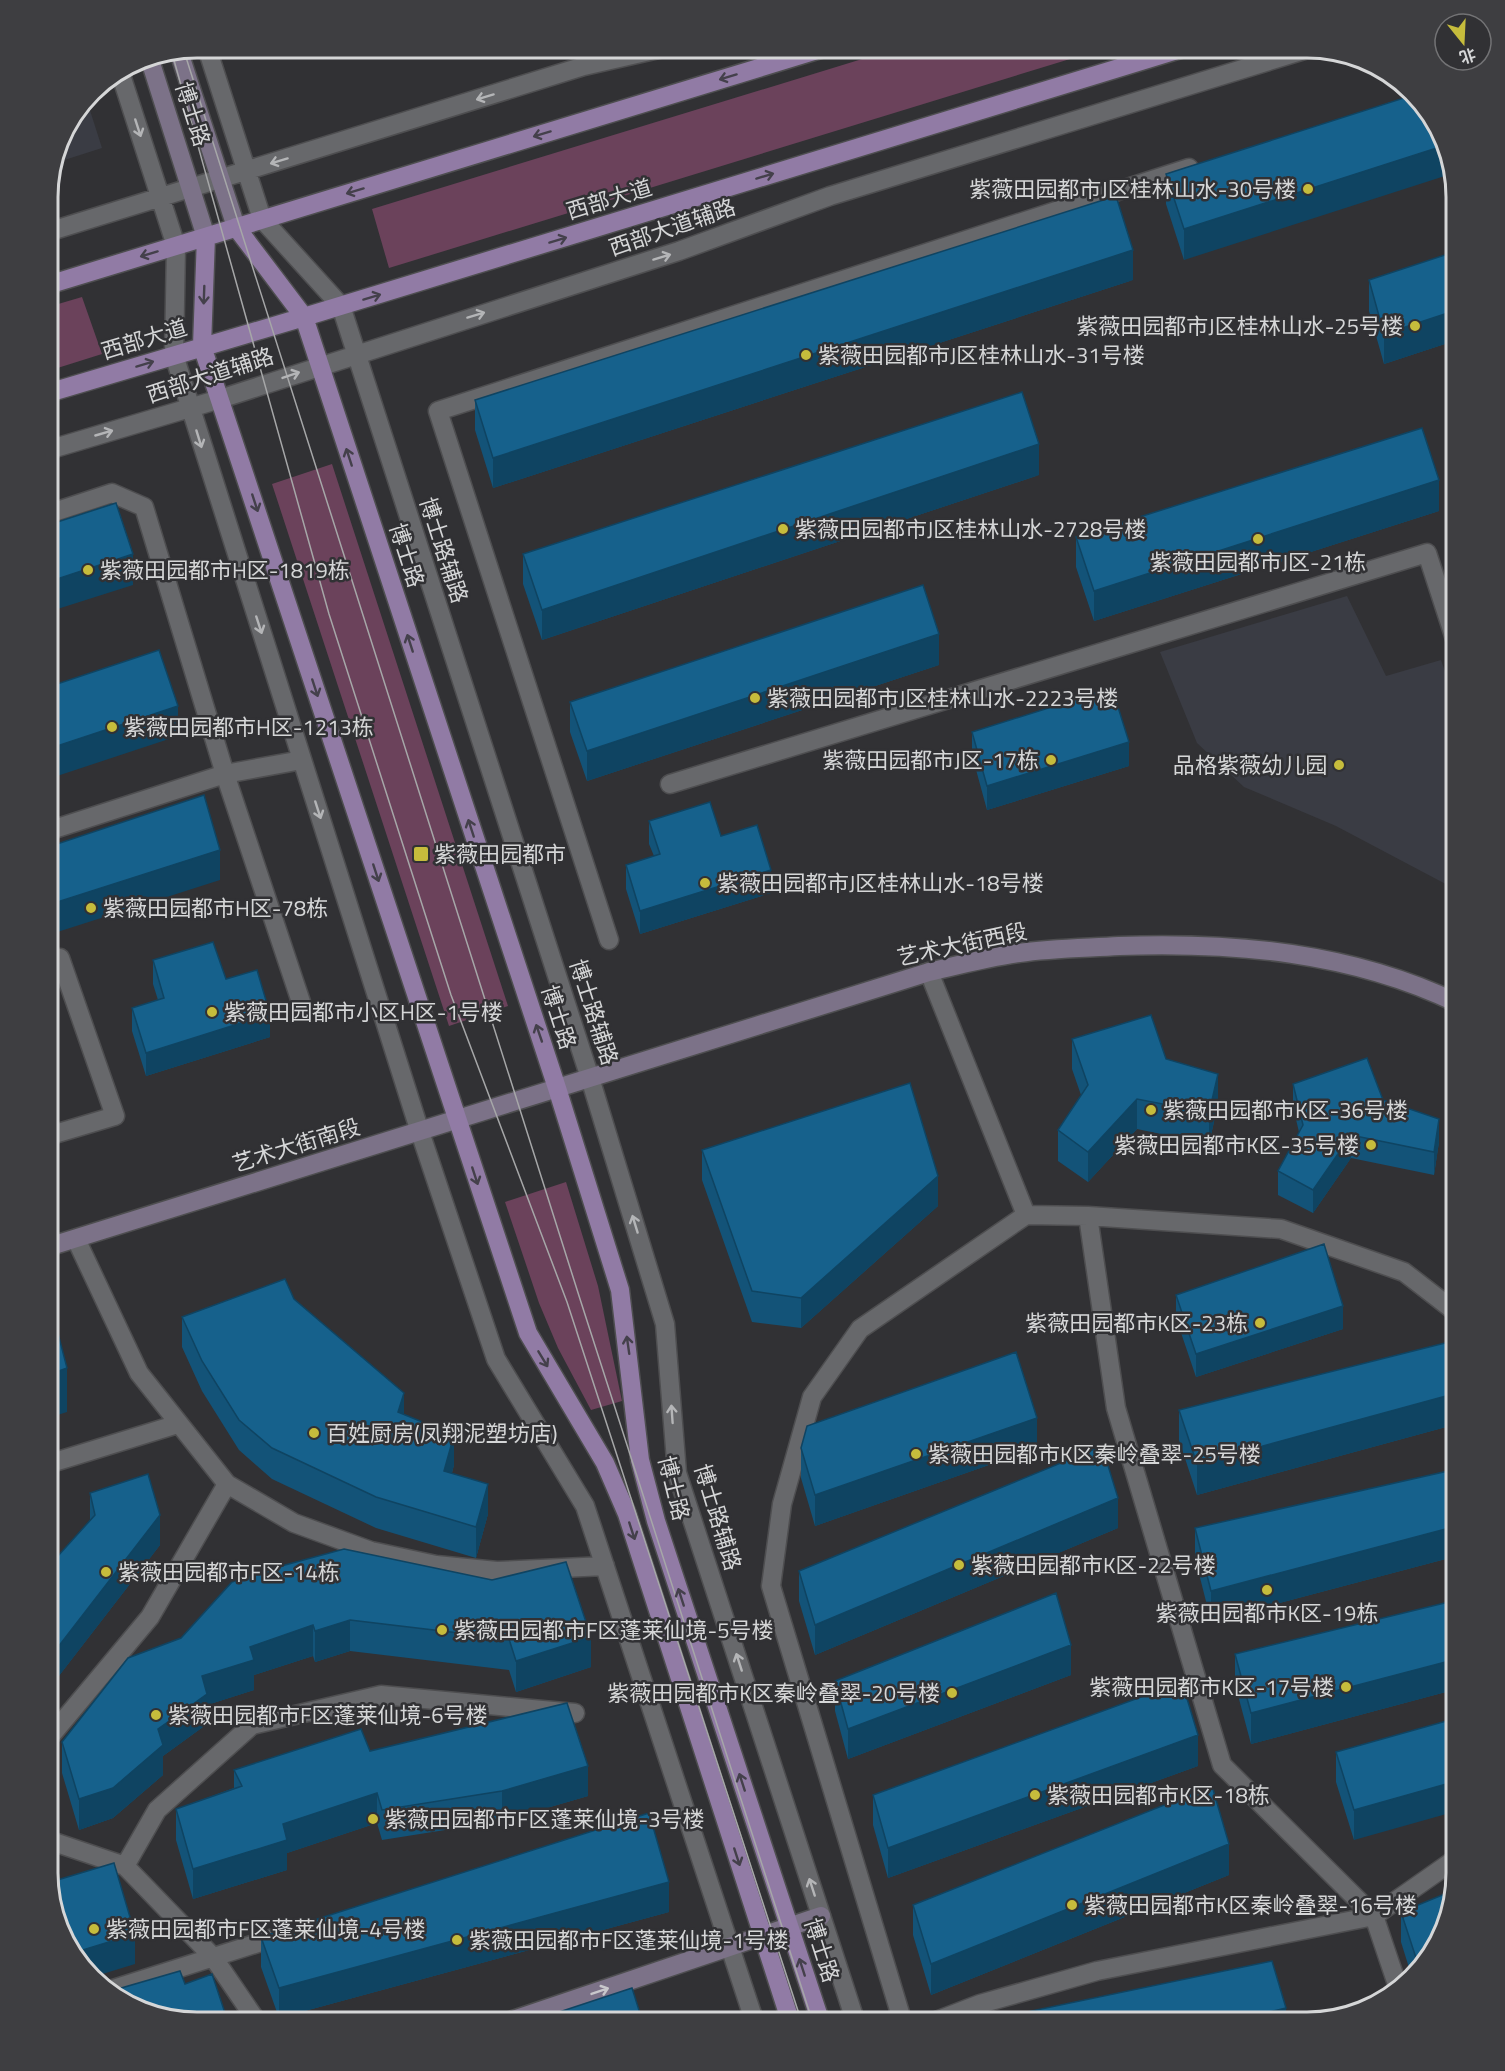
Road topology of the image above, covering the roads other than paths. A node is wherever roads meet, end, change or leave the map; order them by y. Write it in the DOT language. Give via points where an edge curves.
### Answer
graph roads {
  1 [pos="211,59"];
  2 [pos="615,59"];
  3 [pos="788,59"];
  4 [pos="1148,59"];
  5 [pos="1275,59"];
  6 [pos="182,60"];
  7 [pos="153,66"];
  8 [pos="123,80"];
  9 [pos="1207,162"];
  10 [pos="247,170"];
  11 [pos="220,178"];
  12 [pos="191,188"];
  13 [pos="161,197"];
  14 [pos="262,219"];
  15 [pos="236,227"];
  16 [pos="59,229"];
  17 [pos="206,237"];
  18 [pos="176,246"];
  19 [pos="59,282"];
  20 [pos="341,306"];
  21 [pos="304,317"];
  22 [pos="202,346"];
  23 [pos="355,354"];
  24 [pos="174,355"];
  25 [pos="320,365"];
  26 [pos="59,390"];
  27 [pos="220,399"];
  28 [pos="190,408"];
  29 [pos="59,447"];
  30 [pos="59,510"];
  31 [pos="1446,612"];
  32 [pos="302,760"];
  33 [pos="225,774"];
  34 [pos="670,784"];
  35 [pos="59,827"];
  36 [pos="609,940"];
  37 [pos="59,958"];
  38 [pos="929,972"];
  39 [pos="1446,998"];
  40 [pos="301,1002"];
  41 [pos="590,1078"];
  42 [pos="557,1089"];
  43 [pos="457,1121"];
  44 [pos="420,1132"];
  45 [pos="59,1133"];
  46 [pos="1026,1215"];
  47 [pos="1088,1216"];
  48 [pos="76,1239"];
  49 [pos="59,1244"];
  50 [pos="1446,1304"];
  51 [pos="178,1424"];
  52 [pos="59,1461"];
  53 [pos="227,1484"];
  54 [pos="605,1566"];
  55 [pos="575,1713"];
  56 [pos="59,1726"];
  57 [pos="59,1844"];
  58 [pos="125,1866"];
  59 [pos="1446,1866"];
  60 [pos="821,1916"];
  61 [pos="1374,1916"];
  62 [pos="789,1927"];
  63 [pos="305,1929"];
  64 [pos="763,1936"];
  65 [pos="730,1947"];
  66 [pos="213,1957"];
  67 [pos="1396,1981"];
  68 [pos="118,1987"];
  69 [pos="250,2012"];
  70 [pos="537,2012"];
  71 [pos="751,2012"];
  72 [pos="787,2012"];
  73 [pos="817,2012"];
  74 [pos="852,2012"];
  75 [pos="900,2012"];
  76 [pos="959,2012"];
  1 -- 10 [label="street, 博士路辅路"];
  2 -- 10 [label="street, one-way"];
  3 -- 14 [label="main road, one-way"];
  20 -- 4 [label="main road, 西部大道, one-way"];
  23 -- 5 [label="street, 西部大道辅路, one-way" via="679,251 830,196"];
  6 -- 11 [label="street, 博士路"];
  7 -- 12 [label="street, 博士路"];
  8 -- 13 [label="street, one-way"];
  9 -- 36 [label="street" via="438,411"];
  10 -- 11 [label="street"];
  10 -- 14 [label="street, 博士路辅路"];
  11 -- 12 [label="street"];
  11 -- 15 [label="street, 博士路"];
  12 -- 13 [label="street"];
  12 -- 17 [label="street, 博士路"];
  13 -- 16 [label="street"];
  13 -- 18 [label="street"];
  14 -- 15 [label="main road"];
  14 -- 20 [label="street, 博士路辅路"];
  15 -- 17 [label="main road"];
  15 -- 21 [label="main road, 博士路"];
  17 -- 18 [label="main road"];
  17 -- 22 [label="main road, 博士路, one-way"];
  18 -- 19 [label="main road, one-way"];
  18 -- 24 [label="street"];
  20 -- 21 [label="main road, 西部大道"];
  20 -- 23 [label="street, 博士路辅路"];
  21 -- 22 [label="main road, 西部大道"];
  21 -- 25 [label="main road, 博士路"];
  22 -- 24 [label="main road, 西部大道"];
  22 -- 27 [label="main road, 博士路"];
  23 -- 25 [label="street, 西部大道辅路"];
  23 -- 41 [label="street, 博士路辅路"];
  26 -- 24 [label="main road, 西部大道, one-way"];
  24 -- 28 [label="street"];
  27 -- 25 [label="street, 西部大道辅路, one-way"];
  42 -- 25 [label="main road, 博士路, one-way"];
  27 -- 28 [label="street, 西部大道辅路"];
  27 -- 43 [label="main road, 博士路, one-way"];
  29 -- 28 [label="street, 西部大道辅路, one-way"];
  28 -- 32 [label="street, one-way"];
  30 -- 33 [label="street" via="112,493 144,507"];
  31 -- 34 [label="street" via="1426,553"];
  32 -- 33 [label="street"];
  32 -- 44 [label="street, one-way"];
  33 -- 35 [label="street"];
  33 -- 40 [label="street"];
  37 -- 45 [label="street" via="115,1116"];
  38 -- 39 [label="street, 艺术大街西段" via="1019,952 1172,945 1253,948 1331,960 1421,986"];
  38 -- 41 [label="street, 艺术大街西段"];
  38 -- 46 [label="street"];
  41 -- 42 [label="street, 艺术大街西段"];
  60 -- 41 [label="street, 博士路辅路, one-way" via="677,1473 666,1324"];
  42 -- 43 [label="street, 艺术大街南段"];
  62 -- 42 [label="main road, 博士路, one-way" via="656,1521 640,1460 620,1290"];
  43 -- 44 [label="street, 艺术大街南段"];
  43 -- 64 [label="main road, 博士路, one-way" via="528,1334 605,1463 627,1514"];
  44 -- 48 [label="street, 艺术大街南段"];
  44 -- 54 [label="street" via="496,1359 585,1506"];
  46 -- 47 [label="street"];
  46 -- 75 [label="street" via="860,1329 812,1397 782,1504 771,1586"];
  47 -- 50 [label="street" via="1281,1229 1404,1272"];
  47 -- 61 [label="street" via="1116,1408 1222,1765"];
  48 -- 49 [label="street, 艺术大街南段"];
  48 -- 51 [label="street" via="139,1373"];
  51 -- 52 [label="street"];
  51 -- 53 [label="street"];
  53 -- 54 [label="street" via="294,1523 371,1551 436,1565 497,1571"];
  53 -- 56 [label="street" via="150,1617"];
  54 -- 65 [label="street"];
  55 -- 58 [label="street" via="381,1695 252,1725 157,1810"];
  57 -- 58 [label="street"];
  58 -- 66 [label="street"];
  59 -- 61 [label="street"];
  60 -- 62 [label="street"];
  60 -- 74 [label="street, 博士路辅路"];
  61 -- 67 [label="street"];
  61 -- 76 [label="street" via="1097,1971"];
  62 -- 64 [label="street"];
  73 -- 62 [label="main road, 博士路, one-way"];
  63 -- 66 [label="street"];
  64 -- 65 [label="street"];
  64 -- 72 [label="main road, 博士路"];
  70 -- 65 [label="street, one-way"];
  65 -- 71 [label="street"];
  66 -- 68 [label="street"];
  66 -- 69 [label="street"];
}
